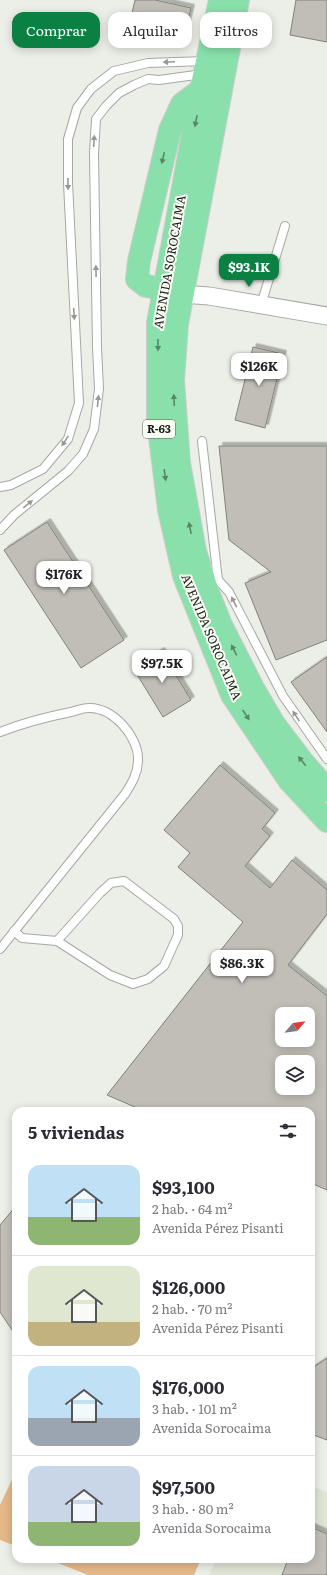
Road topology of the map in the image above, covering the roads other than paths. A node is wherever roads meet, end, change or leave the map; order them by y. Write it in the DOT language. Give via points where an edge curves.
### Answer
graph roads {
  1 [pos="220,0"];
  2 [pos="238,0"];
  3 [pos="205,75"];
  4 [pos="285,226"];
  5 [pos="173,291"];
  6 [pos="261,305"];
  7 [pos="327,316"];
  8 [pos="202,441"];
  9 [pos="0,487"];
  10 [pos="0,530"];
  11 [pos="198,577"];
  12 [pos="0,732"];
  13 [pos="327,760"];
  14 [pos="327,790"];
  15 [pos="327,821"];
  16 [pos="14,931"];
  17 [pos="57,941"];
  18 [pos="0,949"];
  1 -- 3 [label="main road, AVENIDA SOROCAIMA / R-63"];
  2 -- 5 [label="main road, AVENIDA SOROCAIMA / R-63"];
  3 -- 5 [label="main road, AVENIDA SOROCAIMA / R-63, one-way"];
  3 -- 5 [label="main road, one-way" via="182,104 170,130 139,261 137,279 146,286"];
  3 -- 9 [label="lane, one-way" via="148,63 114,72 91,89 77,108 68,139 68,183 78,403 68,438 43,469 11,485"];
  10 -- 3 [label="lane, one-way" via="14,515 68,472 83,454 94,429 99,389 96,347 96,119 119,93 148,79"];
  4 -- 6 [label="lane"];
  5 -- 6 [label="street"];
  5 -- 11 [label="main road, AVENIDA SOROCAIMA / R-63" via="177,324 173,380 176,431"];
  6 -- 7 [label="street"];
  8 -- 11 [label="lane"];
  13 -- 11 [label="lane, one-way" via="283,696 229,592"];
  14 -- 11 [label="main road, AVENIDA SOROCAIMA / R-63, one-way" via="274,724 253,688"];
  11 -- 15 [label="main road, AVENIDA SOROCAIMA / R-63, one-way" via="232,695 289,780"];
  12 -- 16 [label="lane" via="51,716 100,708 114,716 134,739 138,759 135,779 125,794"];
  16 -- 17 [label="lane" via="22,938"];
  16 -- 18 [label="lane"];
  17 -- 17 [label="lane" via="110,975 133,984 148,979 164,966 178,935 178,926 174,918 124,881 111,883"];
}
